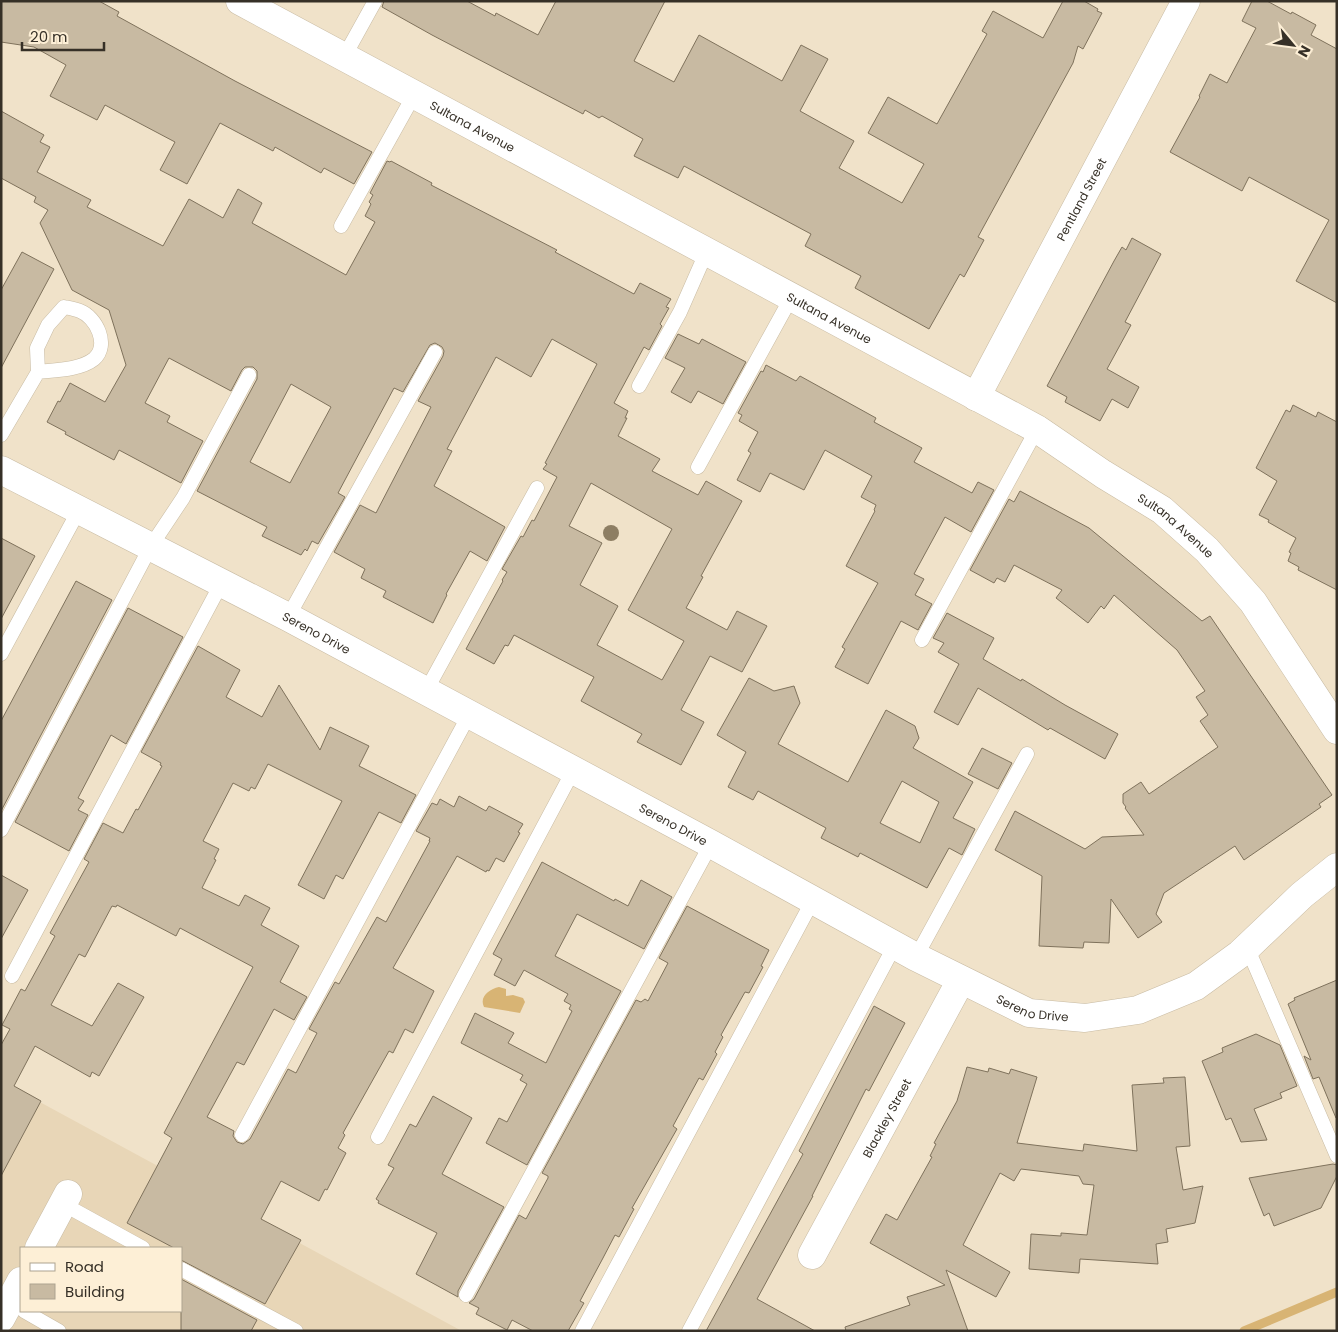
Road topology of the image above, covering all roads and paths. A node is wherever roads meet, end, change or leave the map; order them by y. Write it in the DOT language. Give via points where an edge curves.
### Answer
graph roads {
  1 [pos="240,1"];
  2 [pos="375,1"];
  3 [pos="1186,1"];
  4 [pos="344,57"];
  5 [pos="414,95"];
  6 [pos="341,226"];
  7 [pos="706,253"];
  8 [pos="791,298"];
  9 [pos="435,352"];
  10 [pos="38,372"];
  11 [pos="249,375"];
  12 [pos="639,386"];
  13 [pos="976,397"];
  14 [pos="1037,429"];
  15 [pos="1,435"];
  16 [pos="698,467"];
  17 [pos="1,470"];
  18 [pos="537,488"];
  19 [pos="80,510"];
  20 [pos="151,546"];
  21 [pos="221,584"];
  22 [pos="288,617"];
  23 [pos="922,640"];
  24 [pos="1,654"];
  25 [pos="426,691"];
  26 [pos="469,714"];
  27 [pos="1337,730"];
  28 [pos="1026,754"];
  29 [pos="573,771"];
  30 [pos="1,830"];
  31 [pos="711,844"];
  32 [pos="1337,867"];
  33 [pos="813,900"];
  34 [pos="1247,946"];
  35 [pos="905,951"];
  36 [pos="12,976"];
  37 [pos="961,980"];
  38 [pos="242,1135"];
  39 [pos="378,1137"];
  40 [pos="1337,1156"];
  41 [pos="65,1199"];
  42 [pos="40,1247"];
  43 [pos="141,1247"];
  44 [pos="812,1255"];
  45 [pos="182,1270"];
  46 [pos="466,1295"];
  47 [pos="27,1312"];
  48 [pos="59,1331"];
  49 [pos="296,1331"];
  50 [pos="582,1331"];
  51 [pos="689,1331"];
  1 -- 4 [label="street, Sultana Avenue"];
  2 -- 4 [label="lane"];
  3 -- 13 [label="street, Pentland Street"];
  4 -- 5 [label="street, Sultana Avenue"];
  5 -- 6 [label="lane"];
  5 -- 7 [label="street, Sultana Avenue"];
  7 -- 8 [label="street, Sultana Avenue"];
  7 -- 12 [label="lane" via="680,312"];
  8 -- 13 [label="street, Sultana Avenue"];
  8 -- 16 [label="lane"];
  9 -- 22 [label="lane"];
  10 -- 10 [label="lane" via="82,366 94,359 100,352 100,335 92,320 80,311 64,307 48,325 37,348"];
  10 -- 15 [label="lane"];
  11 -- 20 [label="lane" via="183,498"];
  13 -- 14 [label="street, Sultana Avenue"];
  14 -- 23 [label="lane"];
  14 -- 27 [label="street, Sultana Avenue" via="1162,510 1207,550 1253,602"];
  17 -- 19 [label="street, Sereno Drive"];
  18 -- 25 [label="lane"];
  19 -- 20 [label="street, Sereno Drive"];
  19 -- 24 [label="lane"];
  20 -- 21 [label="street, Sereno Drive"];
  20 -- 30 [label="lane"];
  21 -- 22 [label="street, Sereno Drive"];
  21 -- 36 [label="lane"];
  22 -- 25 [label="street, Sereno Drive"];
  25 -- 26 [label="street, Sereno Drive"];
  26 -- 29 [label="street, Sereno Drive"];
  26 -- 38 [label="lane"];
  28 -- 35 [label="lane"];
  29 -- 31 [label="street, Sereno Drive"];
  29 -- 39 [label="lane"];
  31 -- 33 [label="street, Sereno Drive"];
  31 -- 46 [label="lane"];
  32 -- 34 [label="street, Sereno Drive"];
  33 -- 35 [label="street, Sereno Drive"];
  33 -- 50 [label="lane"];
  34 -- 37 [label="street, Sereno Drive" via="1196,986 1138,1010 1086,1018 1028,1013"];
  34 -- 40 [label="lane"];
  35 -- 37 [label="street, Sereno Drive"];
  35 -- 51 [label="lane"];
  37 -- 44 [label="street, Blackley Street"];
  41 -- 42 [label="street"];
  41 -- 43 [label="lane"];
  45 -- 49 [label="lane"];
  47 -- 48 [label="lane"];
}
